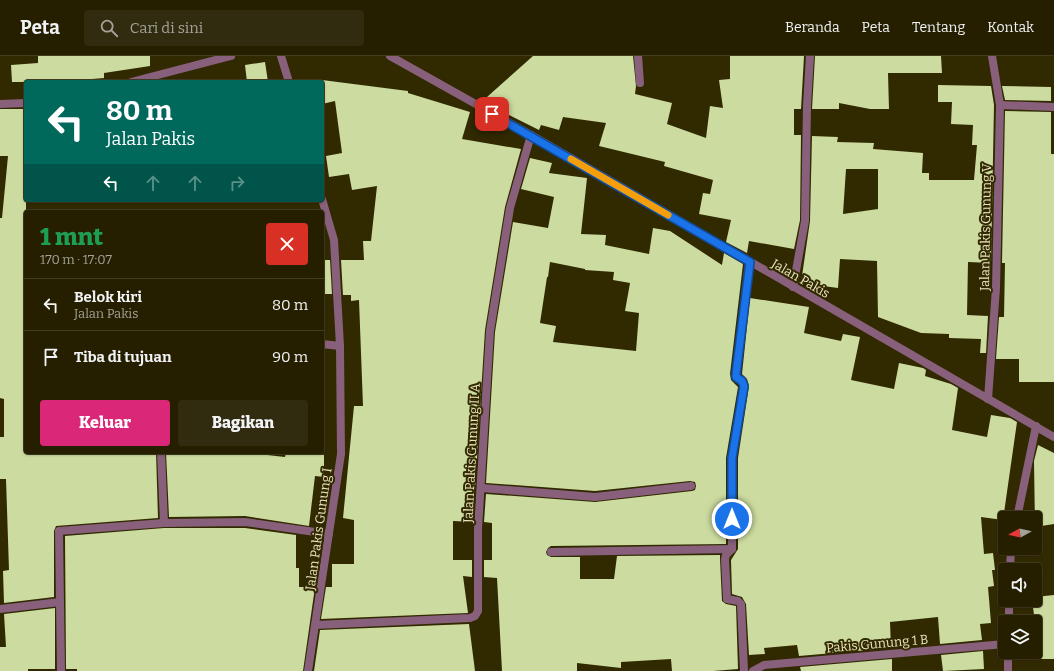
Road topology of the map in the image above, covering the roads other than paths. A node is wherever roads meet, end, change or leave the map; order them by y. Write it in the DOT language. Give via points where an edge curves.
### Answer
graph roads {
  1 [pos="231,56"];
  2 [pos="281,56"];
  3 [pos="390,56"];
  4 [pos="638,56"];
  5 [pos="810,56"];
  6 [pos="992,56"];
  7 [pos="138,80"];
  8 [pos="288,80"];
  9 [pos="640,83"];
  10 [pos="24,103"];
  11 [pos="0,104"];
  12 [pos="1000,105"];
  13 [pos="1054,107"];
  14 [pos="531,135"];
  15 [pos="323,202"];
  16 [pos="750,262"];
  17 [pos="794,287"];
  18 [pos="324,344"];
  19 [pos="340,346"];
  20 [pos="988,399"];
  21 [pos="1036,426"];
  22 [pos="1054,437"];
  23 [pos="161,454"];
  24 [pos="691,486"];
  25 [pos="482,488"];
  26 [pos="1018,511"];
  27 [pos="164,523"];
  28 [pos="329,534"];
  29 [pos="732,549"];
  30 [pos="551,552"];
  31 [pos="60,602"];
  32 [pos="0,609"];
  33 [pos="316,625"];
  34 [pos="998,645"];
  35 [pos="1008,659"];
  36 [pos="61,671"];
  37 [pos="308,671"];
  38 [pos="744,671"];
  39 [pos="752,671"];
  40 [pos="1008,671"];
  1 -- 7 [label="street"];
  2 -- 8 [label="street"];
  3 -- 14 [label="street, Jalan Pakis"];
  4 -- 9 [label="street"];
  5 -- 17 [label="street" via="805,221"];
  6 -- 12 [label="street, Jalan Pakis Gunung V"];
  10 -- 11 [label="street"];
  12 -- 13 [label="street"];
  12 -- 20 [label="street, Jalan Pakis Gunung V" via="996,288"];
  14 -- 16 [label="street, Jalan Pakis"];
  14 -- 25 [label="street, Jalan Pakis Gunung II A" via="510,208 490,331"];
  15 -- 19 [label="street, Jalan Pakis Gunung I" via="334,240"];
  16 -- 17 [label="street, Jalan Pakis"];
  16 -- 29 [label="street" via="736,374 744,386 732,458"];
  17 -- 20 [label="street, Jalan Pakis"];
  18 -- 19 [label="street"];
  19 -- 28 [label="street, Jalan Pakis Gunung I" via="341,454"];
  20 -- 21 [label="street, Jalan Pakis"];
  21 -- 22 [label="street, Jalan Pakis"];
  21 -- 26 [label="street"];
  23 -- 27 [label="street"];
  24 -- 25 [label="street" via="595,497"];
  25 -- 33 [label="street, Jalan Pakis Gunung II A" via="478,529 478,611 475,616"];
  27 -- 28 [label="street" via="245,522"];
  27 -- 31 [label="street" via="59,531"];
  28 -- 33 [label="street, Jalan Pakis Gunung I"];
  29 -- 30 [label="street"];
  29 -- 38 [label="street" via="725,559 726,597 741,604"];
  31 -- 32 [label="street"];
  31 -- 36 [label="street"];
  33 -- 37 [label="street, Jalan Pakis Gunung I"];
  34 -- 39 [label="street, Pakis Gunung 1 B" via="764,665"];
  35 -- 40 [label="street"];
}
